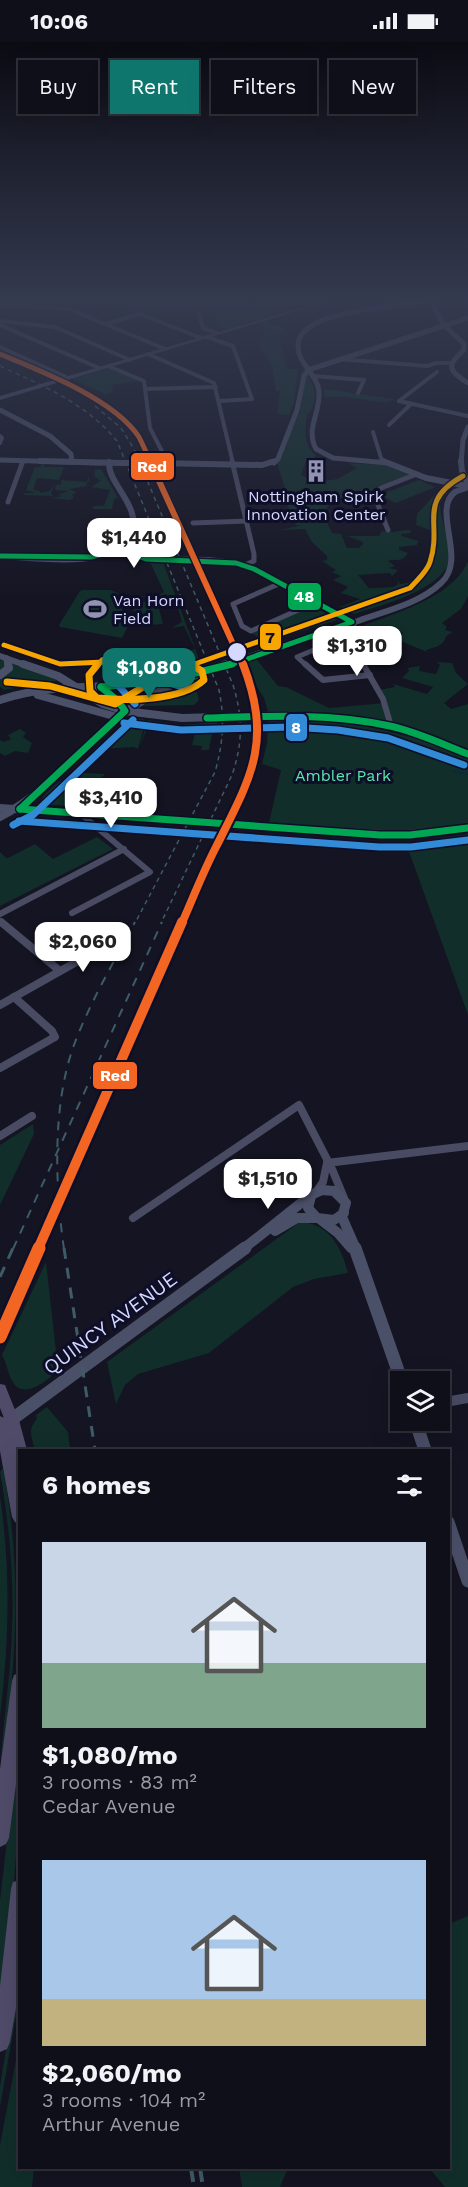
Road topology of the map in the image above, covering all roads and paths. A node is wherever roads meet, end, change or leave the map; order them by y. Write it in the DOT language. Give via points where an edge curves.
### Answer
graph roads {
  1 [pos="147,402"];
  2 [pos="220,402"];
  3 [pos="299,402"];
  4 [pos="319,402"];
  5 [pos="403,402"];
  6 [pos="411,404"];
  7 [pos="0,410"];
  8 [pos="468,416"];
  9 [pos="389,425"];
  10 [pos="468,428"];
  11 [pos="373,432"];
  12 [pos="0,436"];
  13 [pos="0,443"];
  14 [pos="0,460"];
  15 [pos="23,461"];
  16 [pos="382,461"];
  17 [pos="72,462"];
  18 [pos="109,462"];
  19 [pos="169,464"];
  20 [pos="234,465"];
  21 [pos="417,474"];
  22 [pos="468,486"];
  23 [pos="8,502"];
  24 [pos="247,521"];
  25 [pos="193,523"];
  26 [pos="388,530"];
  27 [pos="119,550"];
  28 [pos="0,556"];
  29 [pos="246,565"];
  30 [pos="281,583"];
  31 [pos="316,602"];
  32 [pos="349,620"];
  33 [pos="353,640"];
  34 [pos="3,657"];
  35 [pos="0,675"];
  36 [pos="370,675"];
  37 [pos="192,677"];
  38 [pos="78,687"];
  39 [pos="101,687"];
  40 [pos="26,693"];
  41 [pos="2,696"];
  42 [pos="124,711"];
  43 [pos="387,716"];
  44 [pos="114,720"];
  45 [pos="365,722"];
  46 [pos="391,726"];
  47 [pos="468,754"];
  48 [pos="0,808"];
  49 [pos="20,809"];
  50 [pos="81,814"];
  51 [pos="108,816"];
  52 [pos="0,818"];
  53 [pos="99,827"];
  54 [pos="468,828"];
  55 [pos="124,849"];
  56 [pos="72,913"];
  57 [pos="0,914"];
  58 [pos="0,921"];
  59 [pos="94,952"];
  60 [pos="60,971"];
  61 [pos="14,997"];
  62 [pos="0,1005"];
  63 [pos="0,1068"];
  64 [pos="32,1116"];
  65 [pos="0,1136"];
  66 [pos="468,1146"];
  67 [pos="327,1162"];
  68 [pos="314,1193"];
  69 [pos="344,1198"];
  70 [pos="344,1213"];
  71 [pos="133,1218"];
  72 [pos="319,1219"];
  73 [pos="244,1250"];
  74 [pos="358,1258"];
  75 [pos="398,1371"];
  76 [pos="0,1390"];
  77 [pos="468,1398"];
  78 [pos="450,1401"];
  79 [pos="3,1425"];
  80 [pos="419,1431"];
  81 [pos="18,1449"];
  82 [pos="425,1449"];
  83 [pos="18,1502"];
  84 [pos="450,1528"];
  85 [pos="468,1581"];
  86 [pos="18,1698"];
  87 [pos="0,1838"];
  88 [pos="18,1908"];
  89 [pos="0,2042"];
  1 -- 19 [label="street" via="150,428"];
  2 -- 20 [label="street"];
  3 -- 20 [label="street" via="279,459 262,465"];
  4 -- 16 [label="street" via="311,437 315,448 339,459"];
  5 -- 6 [label="street"];
  6 -- 8 [label="street"];
  6 -- 9 [label="street"];
  7 -- 17 [label="street" via="50,436 71,454"];
  10 -- 22 [label="street" via="461,450"];
  11 -- 16 [label="street"];
  12 -- 13 [label="street"];
  14 -- 15 [label="street"];
  15 -- 17 [label="street"];
  15 -- 23 [label="street"];
  16 -- 21 [label="street"];
  17 -- 18 [label="street"];
  18 -- 19 [label="street, bridge"];
  18 -- 27 [label="street" via="109,471 127,500 134,529 131,542"];
  19 -- 20 [label="street"];
  20 -- 24 [label="street"];
  21 -- 22 [label="street"];
  21 -- 26 [label="street" via="381,488 374,495"];
  22 -- 32 [label="street" via="454,493 448,506 458,552 453,571 428,593"];
  24 -- 25 [label="street"];
  24 -- 29 [label="street" via="255,559"];
  27 -- 28 [label="street" via="92,557"];
  27 -- 29 [label="street, bridge" via="137,557"];
  29 -- 30 [label="street"];
  30 -- 31 [label="street"];
  30 -- 31 [label="street" via="233,604 242,626 251,631"];
  31 -- 32 [label="street"];
  32 -- 33 [label="street" via="355,629"];
  32 -- 37 [label="street"];
  33 -- 36 [label="street" via="352,645"];
  33 -- 36 [label="street" via="333,642 297,657 322,680"];
  34 -- 35 [label="street" via="9,668"];
  34 -- 38 [label="street"];
  36 -- 43 [label="street"];
  37 -- 39 [label="street" via="148,686"];
  37 -- 42 [label="street"];
  38 -- 39 [label="street"];
  38 -- 40 [label="street"];
  38 -- 42 [label="street" via="103,704"];
  39 -- 42 [label="street"];
  40 -- 41 [label="street"];
  40 -- 44 [label="street" via="67,700"];
  42 -- 44 [label="street"];
  42 -- 45 [label="street" via="182,718 291,715"];
  43 -- 45 [label="street"];
  43 -- 46 [label="street"];
  44 -- 49 [label="street"];
  45 -- 46 [label="street"];
  46 -- 47 [label="street"];
  48 -- 49 [label="street"];
  49 -- 50 [label="street"];
  49 -- 52 [label="street"];
  50 -- 51 [label="street"];
  50 -- 53 [label="street"];
  51 -- 53 [label="street" via="97,820"];
  51 -- 54 [label="street, bridge" via="389,835"];
  53 -- 55 [label="street"];
  55 -- 56 [label="street" via="150,872"];
  55 -- 57 [label="street"];
  58 -- 60 [label="street"];
  59 -- 60 [label="street"];
  60 -- 61 [label="street"];
  61 -- 62 [label="street"];
  61 -- 63 [label="street" via="55,1037"];
  64 -- 65 [label="street"];
  66 -- 67 [label="street"];
  67 -- 68 [label="street" via="323,1182"];
  67 -- 69 [label="street"];
  67 -- 71 [label="street" via="299,1105"];
  68 -- 69 [label="street" via="334,1191"];
  68 -- 72 [label="street" via="308,1208"];
  68 -- 73 [label="street, QUINCY AVENUE"];
  69 -- 70 [label="street"];
  70 -- 72 [label="street" via="334,1220"];
  70 -- 74 [label="street" via="344,1225"];
  72 -- 73 [label="street, QUINCY AVENUE" via="304,1216 291,1220"];
  72 -- 74 [label="street" via="338,1233"];
  73 -- 79 [label="street, QUINCY AVENUE"];
  74 -- 75 [label="street"];
  76 -- 79 [label="main road"];
  77 -- 78 [label="street"];
  79 -- 81 [label="main road"];
  79 -- 83 [label="main road"];
  80 -- 82 [label="street"];
  84 -- 85 [label="street"];
  86 -- 87 [label="main road"];
  88 -- 89 [label="main road"];
}
